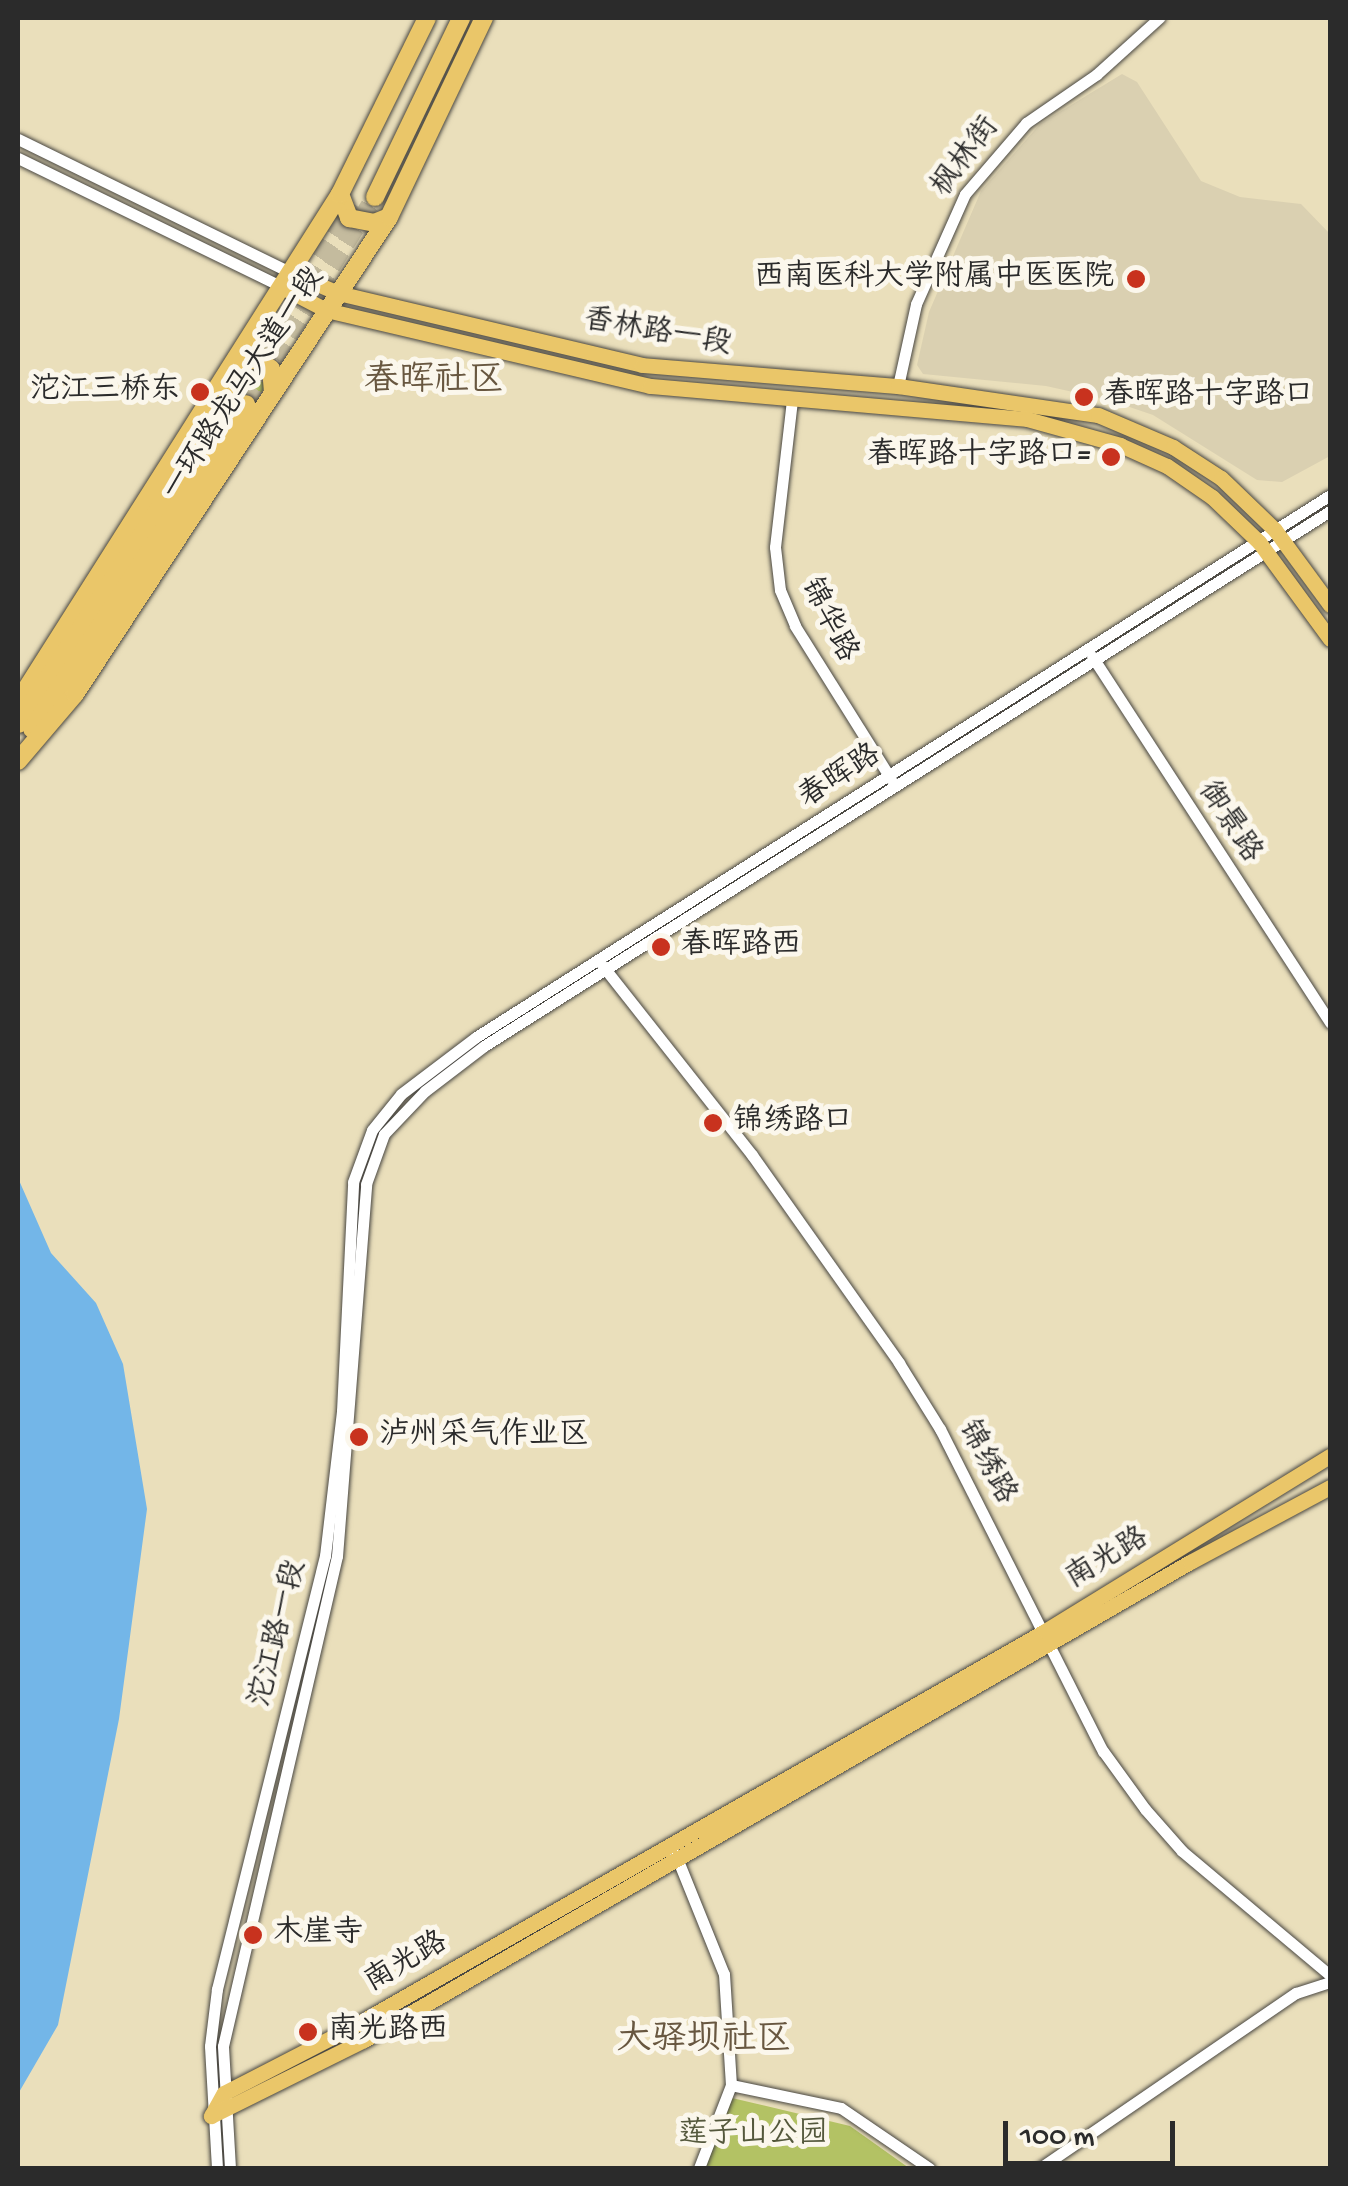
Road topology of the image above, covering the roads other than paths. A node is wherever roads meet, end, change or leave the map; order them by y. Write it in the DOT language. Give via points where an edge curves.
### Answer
graph roads {
  1 [pos="448,18"];
  2 [pos="461,18"];
  3 [pos="484,18"];
  4 [pos="1159,18"];
  5 [pos="419,20"];
  6 [pos="18,139"];
  7 [pos="18,158"];
  8 [pos="340,194"];
  9 [pos="388,217"];
  10 [pos="286,280"];
  11 [pos="338,293"];
  12 [pos="326,310"];
  13 [pos="230,369"];
  14 [pos="898,386"];
  15 [pos="273,392"];
  16 [pos="796,400"];
  17 [pos="1330,495"];
  18 [pos="1330,510"];
  19 [pos="1280,535"];
  20 [pos="1263,546"];
  21 [pos="1330,606"];
  22 [pos="1330,639"];
  23 [pos="1091,654"];
  24 [pos="18,702"];
  25 [pos="18,724"];
  26 [pos="18,750"];
  27 [pos="18,761"];
  28 [pos="896,780"];
  29 [pos="603,966"];
  30 [pos="1330,1022"];
  31 [pos="391,1116"];
  32 [pos="1330,1456"];
  33 [pos="1330,1487"];
  34 [pos="1048,1637"];
  35 [pos="673,1850"];
  36 [pos="1330,1978"];
  37 [pos="731,2084"];
  38 [pos="224,2093"];
  39 [pos="218,2114"];
  40 [pos="217,2168"];
  41 [pos="230,2168"];
  42 [pos="699,2168"];
  43 [pos="929,2168"];
  44 [pos="1040,2168"];
  1 -- 2 [label="highway" via="369,194"];
  3 -- 9 [label="highway, 一环路龙马大道一段"];
  4 -- 14 [label="street, 枫林街" via="1097,74 1026,123 966,194 916,304"];
  5 -- 8 [label="highway, 一环路龙马大道一段"];
  6 -- 10 [label="street, 香林路一段"];
  7 -- 10 [label="street, 香林路一段"];
  8 -- 9 [label="highway" via="349,218 374,223"];
  8 -- 10 [label="highway, 一环路龙马大道一段"];
  9 -- 11 [label="highway, 一环路龙马大道一段"];
  10 -- 11 [label="main road, 香林路一段"];
  10 -- 12 [label="main road, 香林路一段"];
  10 -- 13 [label="highway, 一环路龙马大道一段"];
  11 -- 12 [label="highway, 一环路龙马大道一段"];
  11 -- 14 [label="main road, 香林路一段" via="642,365"];
  12 -- 15 [label="highway, 一环路龙马大道一段"];
  12 -- 16 [label="main road, 香林路一段" via="650,386"];
  13 -- 15 [label="highway" via="252,359 262,362 271,369"];
  13 -- 24 [label="highway, 一环路龙马大道一段"];
  14 -- 19 [label="main road, 香林路一段" via="1052,406 1124,424 1221,478"];
  15 -- 27 [label="highway, 一环路龙马大道一段" via="75,694"];
  16 -- 20 [label="main road, 香林路一段" via="971,413 1077,430 1167,466"];
  16 -- 28 [label="street, 锦华路" via="775,547 780,590 795,626"];
  17 -- 19 [label="street, 春晖路"];
  18 -- 19 [label="street, 春晖路"];
  19 -- 20 [label="street, 春晖路"];
  19 -- 21 [label="main road, 香林路一段"];
  20 -- 22 [label="main road, 香林路一段"];
  20 -- 23 [label="street, 春晖路"];
  23 -- 28 [label="street, 春晖路"];
  23 -- 30 [label="street, 御景路"];
  25 -- 26 [label="highway" via="240,399"];
  28 -- 29 [label="street, 春晖路"];
  29 -- 31 [label="street, 春晖路" via="446,1058"];
  29 -- 34 [label="street, 锦绣路" via="752,1155 899,1362"];
  31 -- 38 [label="street, 沱江路一段" via="366,1184 338,1556 232,1992"];
  31 -- 39 [label="street, 沱江路一段" via="353,1182 342,1411 325,1556 217,1989"];
  32 -- 34 [label="main road, 南光路"];
  33 -- 34 [label="main road, 南光路"];
  34 -- 35 [label="main road, 南光路"];
  34 -- 36 [label="street, 锦绣路" via="1103,1751 1144,1809 1182,1851"];
  35 -- 37 [label="street" via="724,1974"];
  35 -- 38 [label="main road, 南光路"];
  35 -- 39 [label="main road, 南光路" via="364,2040"];
  36 -- 44 [label="street" via="1296,1993"];
  37 -- 42 [label="street"];
  37 -- 43 [label="street" via="842,2108"];
  38 -- 39 [label="main road"];
  39 -- 40 [label="street, 沱江路一段"];
  39 -- 41 [label="street, 沱江路一段"];
}
